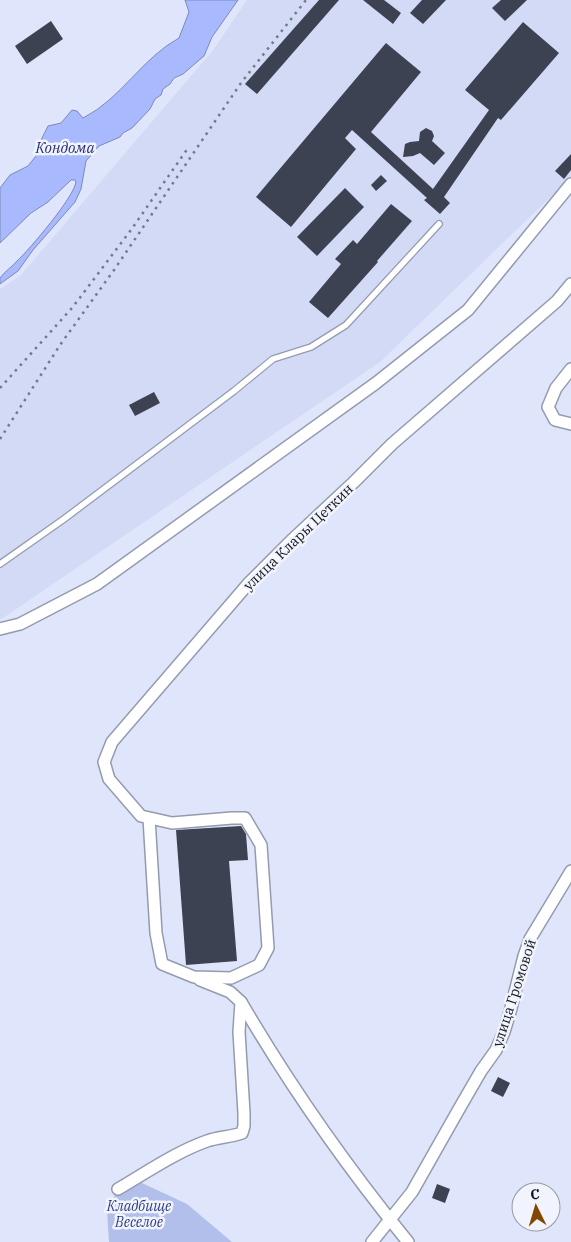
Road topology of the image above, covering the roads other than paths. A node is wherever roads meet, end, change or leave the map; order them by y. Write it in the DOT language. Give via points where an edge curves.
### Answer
graph roads {
  1 [pos="571,184"];
  2 [pos="439,224"];
  3 [pos="571,284"];
  4 [pos="571,369"];
  5 [pos="571,424"];
  6 [pos="0,564"];
  7 [pos="0,629"];
  8 [pos="149,818"];
  9 [pos="571,871"];
  10 [pos="194,977"];
  11 [pos="241,1002"];
  12 [pos="118,1189"];
  13 [pos="390,1220"];
  14 [pos="372,1242"];
  15 [pos="408,1242"];
  1 -- 7 [label="street" via="468,310 376,383 97,584 20,624"];
  2 -- 6 [label="lane" via="346,325 311,346 273,359"];
  3 -- 8 [label="street, улица Клары Цеткин" via="557,301 392,444 255,578 112,742 104,762 109,779 141,816"];
  4 -- 5 [label="street" via="556,388 548,407 555,420"];
  8 -- 10 [label="street, улица Клары Цеткин" via="156,933 162,964"];
  8 -- 10 [label="street, улица Клары Цеткин" via="172,822 245,818 261,845 268,948 259,965 230,978"];
  9 -- 13 [label="street, улица Громовой" via="530,939 496,1050 412,1192"];
  10 -- 11 [label="street" via="230,992"];
  11 -- 12 [label="street" via="242,1133 209,1140 180,1153"];
  11 -- 13 [label="street" via="272,1054"];
  13 -- 14 [label="street, улица Громовой"];
  13 -- 15 [label="street"];
}
